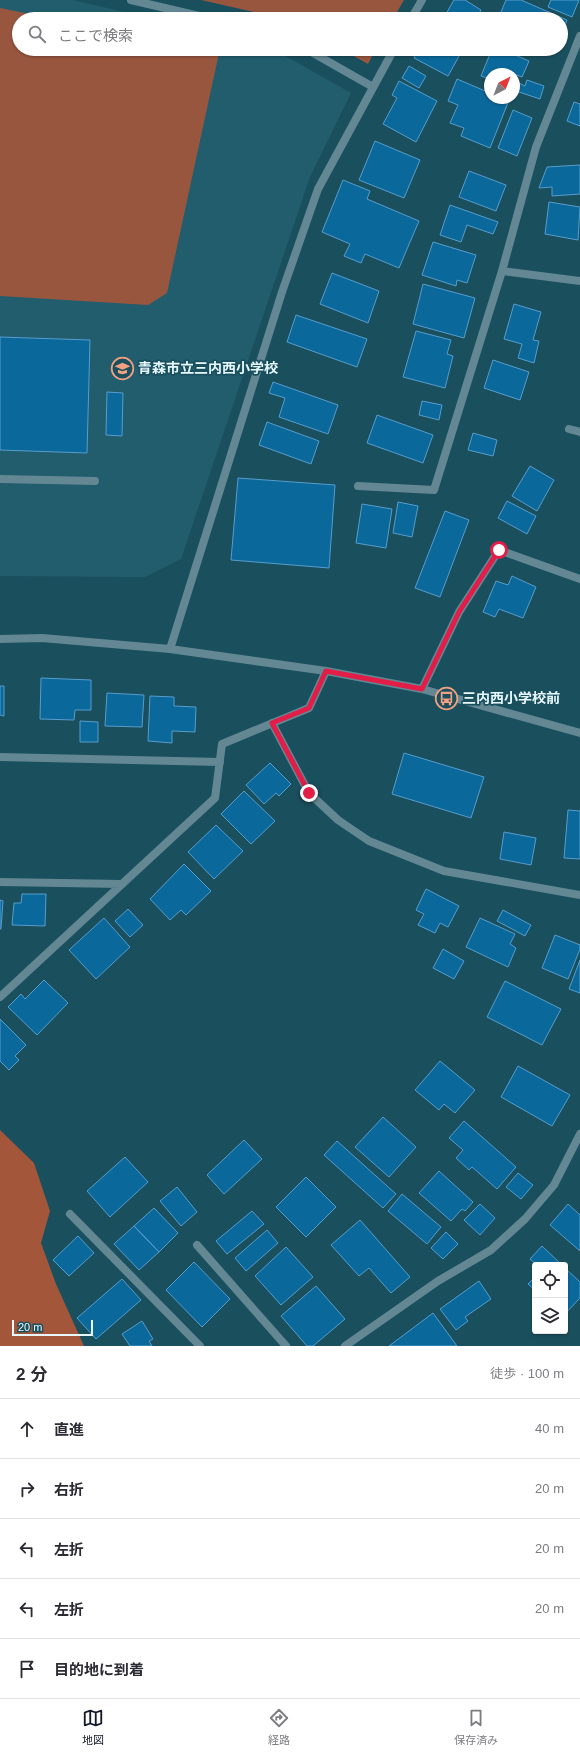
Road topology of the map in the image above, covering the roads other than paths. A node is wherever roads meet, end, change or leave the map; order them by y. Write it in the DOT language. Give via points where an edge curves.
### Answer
graph roads {
  1 [pos="131,0"];
  2 [pos="422,0"];
  3 [pos="182,12"];
  4 [pos="415,12"];
  5 [pos="580,36"];
  6 [pos="318,56"];
  7 [pos="390,56"];
  8 [pos="373,87"];
  9 [pos="502,271"];
  10 [pos="580,281"];
  11 [pos="569,429"];
  12 [pos="580,432"];
  13 [pos="0,479"];
  14 [pos="95,481"];
  15 [pos="358,486"];
  16 [pos="580,579"];
  17 [pos="0,638"];
  18 [pos="170,649"];
  19 [pos="326,671"];
  20 [pos="422,689"];
  21 [pos="272,723"];
  22 [pos="580,733"];
  23 [pos="0,757"];
  24 [pos="220,762"];
  25 [pos="0,882"];
  26 [pos="122,884"];
  27 [pos="580,895"];
  28 [pos="0,997"];
  29 [pos="580,1134"];
  30 [pos="70,1214"];
  31 [pos="197,1245"];
  32 [pos="200,1346"];
  33 [pos="286,1346"];
  34 [pos="345,1346"];
  1 -- 3 [label="street"];
  2 -- 4 [label="street"];
  5 -- 9 [label="street" via="536,147"];
  6 -- 8 [label="street"];
  7 -- 8 [label="street"];
  8 -- 18 [label="street" via="318,189 282,292"];
  9 -- 10 [label="street"];
  9 -- 15 [label="street" via="434,490"];
  11 -- 12 [label="street"];
  13 -- 14 [label="street"];
  16 -- 20 [label="street" via="499,550 459,612"];
  17 -- 18 [label="street" via="42,638"];
  18 -- 19 [label="street"];
  19 -- 20 [label="street"];
  19 -- 21 [label="street" via="309,708"];
  20 -- 22 [label="street"];
  21 -- 24 [label="street" via="222,744"];
  21 -- 27 [label="street" via="309,793 338,820 369,841 444,872"];
  23 -- 24 [label="street"];
  24 -- 26 [label="street" via="215,798"];
  25 -- 26 [label="street"];
  26 -- 28 [label="street"];
  29 -- 34 [label="street" via="554,1185 525,1219 497,1245 438,1281"];
  30 -- 32 [label="street"];
  31 -- 33 [label="street"];
}
